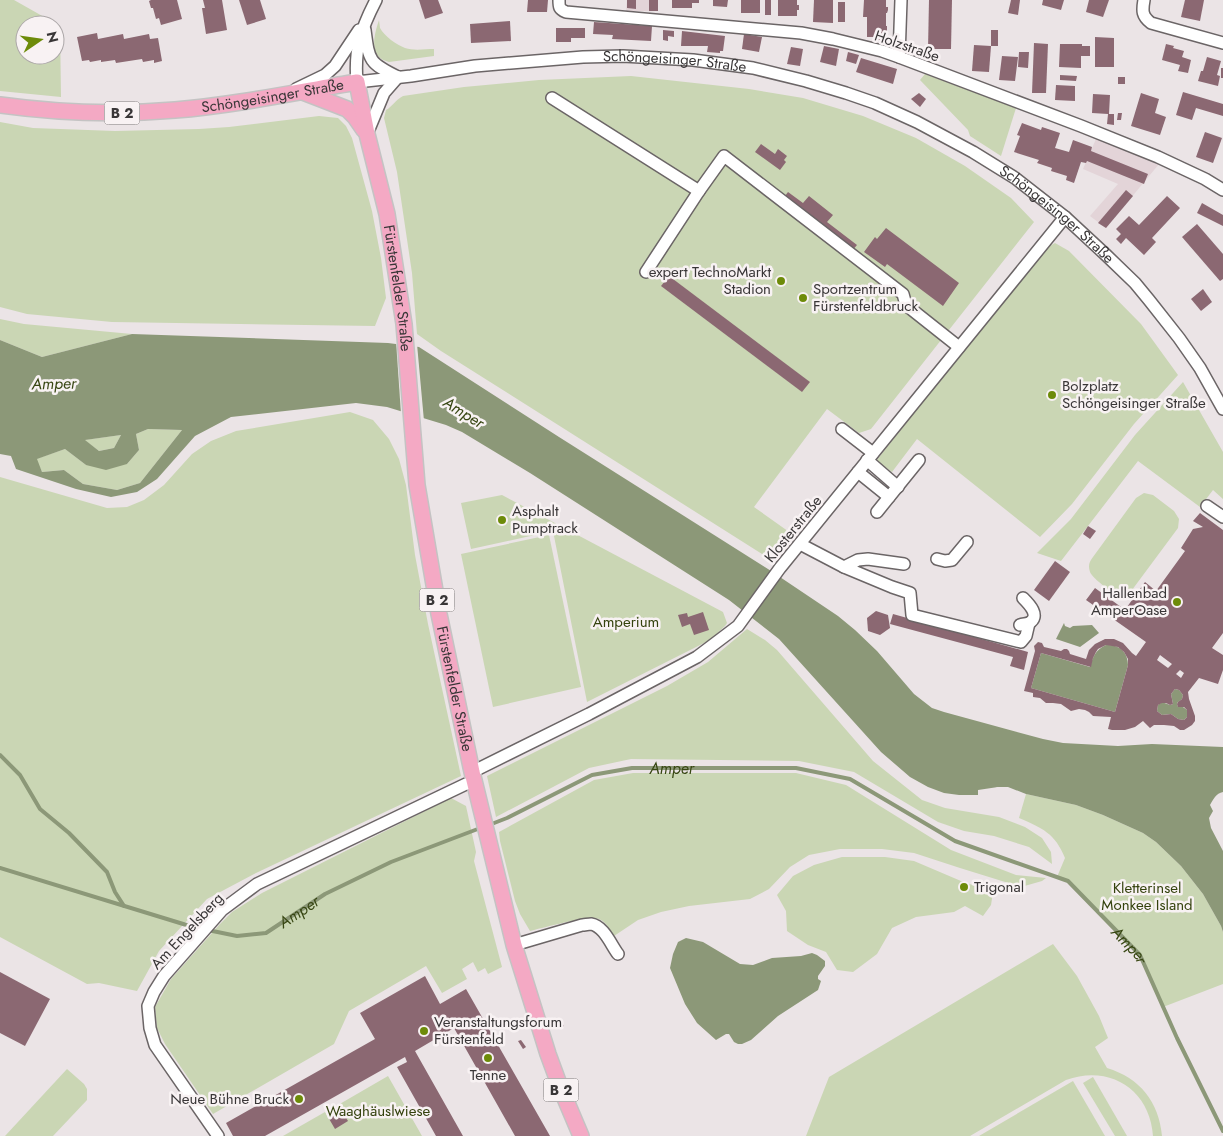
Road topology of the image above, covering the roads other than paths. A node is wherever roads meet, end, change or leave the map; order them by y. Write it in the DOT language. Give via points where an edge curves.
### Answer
graph roads {
  1 [pos="376,0"];
  2 [pos="901,0"];
  3 [pos="1144,0"];
  4 [pos="560,5"];
  5 [pos="364,23"];
  6 [pos="1223,43"];
  7 [pos="899,57"];
  8 [pos="398,77"];
  9 [pos="357,82"];
  10 [pos="301,92"];
  11 [pos="284,95"];
  12 [pos="552,98"];
  13 [pos="0,105"];
  14 [pos="367,134"];
  15 [pos="1223,190"];
  16 [pos="699,191"];
  17 [pos="1064,218"];
  18 [pos="646,272"];
  19 [pos="959,347"];
  20 [pos="1223,409"];
  21 [pos="842,428"];
  22 [pos="870,457"];
  23 [pos="919,460"];
  24 [pos="858,472"];
  25 [pos="898,487"];
  26 [pos="889,497"];
  27 [pos="1208,506"];
  28 [pos="877,512"];
  29 [pos="1223,517"];
  30 [pos="967,542"];
  31 [pos="800,544"];
  32 [pos="937,559"];
  33 [pos="904,564"];
  34 [pos="844,567"];
  35 [pos="1022,598"];
  36 [pos="473,777"];
  37 [pos="514,945"];
  38 [pos="618,954"];
  39 [pos="218,1136"];
  40 [pos="581,1136"];
  1 -- 5 [label="street"];
  2 -- 7 [label="street"];
  3 -- 6 [label="street" via="1145,18 1151,23"];
  4 -- 7 [label="street, Holzstraße" via="570,13 801,33"];
  5 -- 8 [label="street" via="371,59 378,67"];
  5 -- 9 [label="street" via="358,46"];
  5 -- 11 [label="street" via="335,66 325,75"];
  7 -- 15 [label="street, Holzstraße" via="1158,157"];
  8 -- 9 [label="street, Schöngeisinger Straße"];
  8 -- 14 [label="street" via="384,93"];
  8 -- 17 [label="street, Schöngeisinger Straße" via="484,65 623,56 702,61 773,72 875,103 917,122 1015,178"];
  9 -- 10 [label="main road, Schöngeisinger Straße / B 2"];
  9 -- 14 [label="main road, Fürstenfelder Straße"];
  10 -- 11 [label="main road, Schöngeisinger Straße / B 2"];
  10 -- 14 [label="main road" via="347,109"];
  11 -- 13 [label="main road, Schöngeisinger Straße / B 2" via="176,110 113,113"];
  12 -- 16 [label="street"];
  14 -- 36 [label="main road, Fürstenfelder Straße / B 2" via="388,214 406,336 417,485 437,605"];
  16 -- 18 [label="street"];
  16 -- 19 [label="street" via="724,156 903,294 906,305"];
  17 -- 19 [label="street, Klosterstraße"];
  17 -- 20 [label="street, Schöngeisinger Straße" via="1135,283 1180,338"];
  19 -- 22 [label="street, Klosterstraße"];
  21 -- 22 [label="street"];
  22 -- 24 [label="street, Klosterstraße"];
  22 -- 25 [label="street"];
  23 -- 25 [label="street"];
  24 -- 26 [label="street"];
  24 -- 31 [label="street, Klosterstraße"];
  25 -- 26 [label="street"];
  26 -- 28 [label="street"];
  27 -- 29 [label="street"];
  30 -- 32 [label="street" via="952,560"];
  31 -- 34 [label="street"];
  31 -- 36 [label="street, Klosterstraße" via="745,619 696,657"];
  33 -- 34 [label="street" via="868,559"];
  34 -- 35 [label="street" via="910,593 912,615 1021,642 1026,636 1025,624 1033,618 1034,612"];
  36 -- 37 [label="main road, Fürstenfelder Straße / B 2"];
  36 -- 39 [label="street, Am Engelsberg" via="466,784 257,884 222,910 164,976 148,1006 155,1045"];
  37 -- 38 [label="street" via="591,924 603,931"];
  37 -- 40 [label="main road, Fürstenfelder Straße / B 2" via="558,1084"];
}
